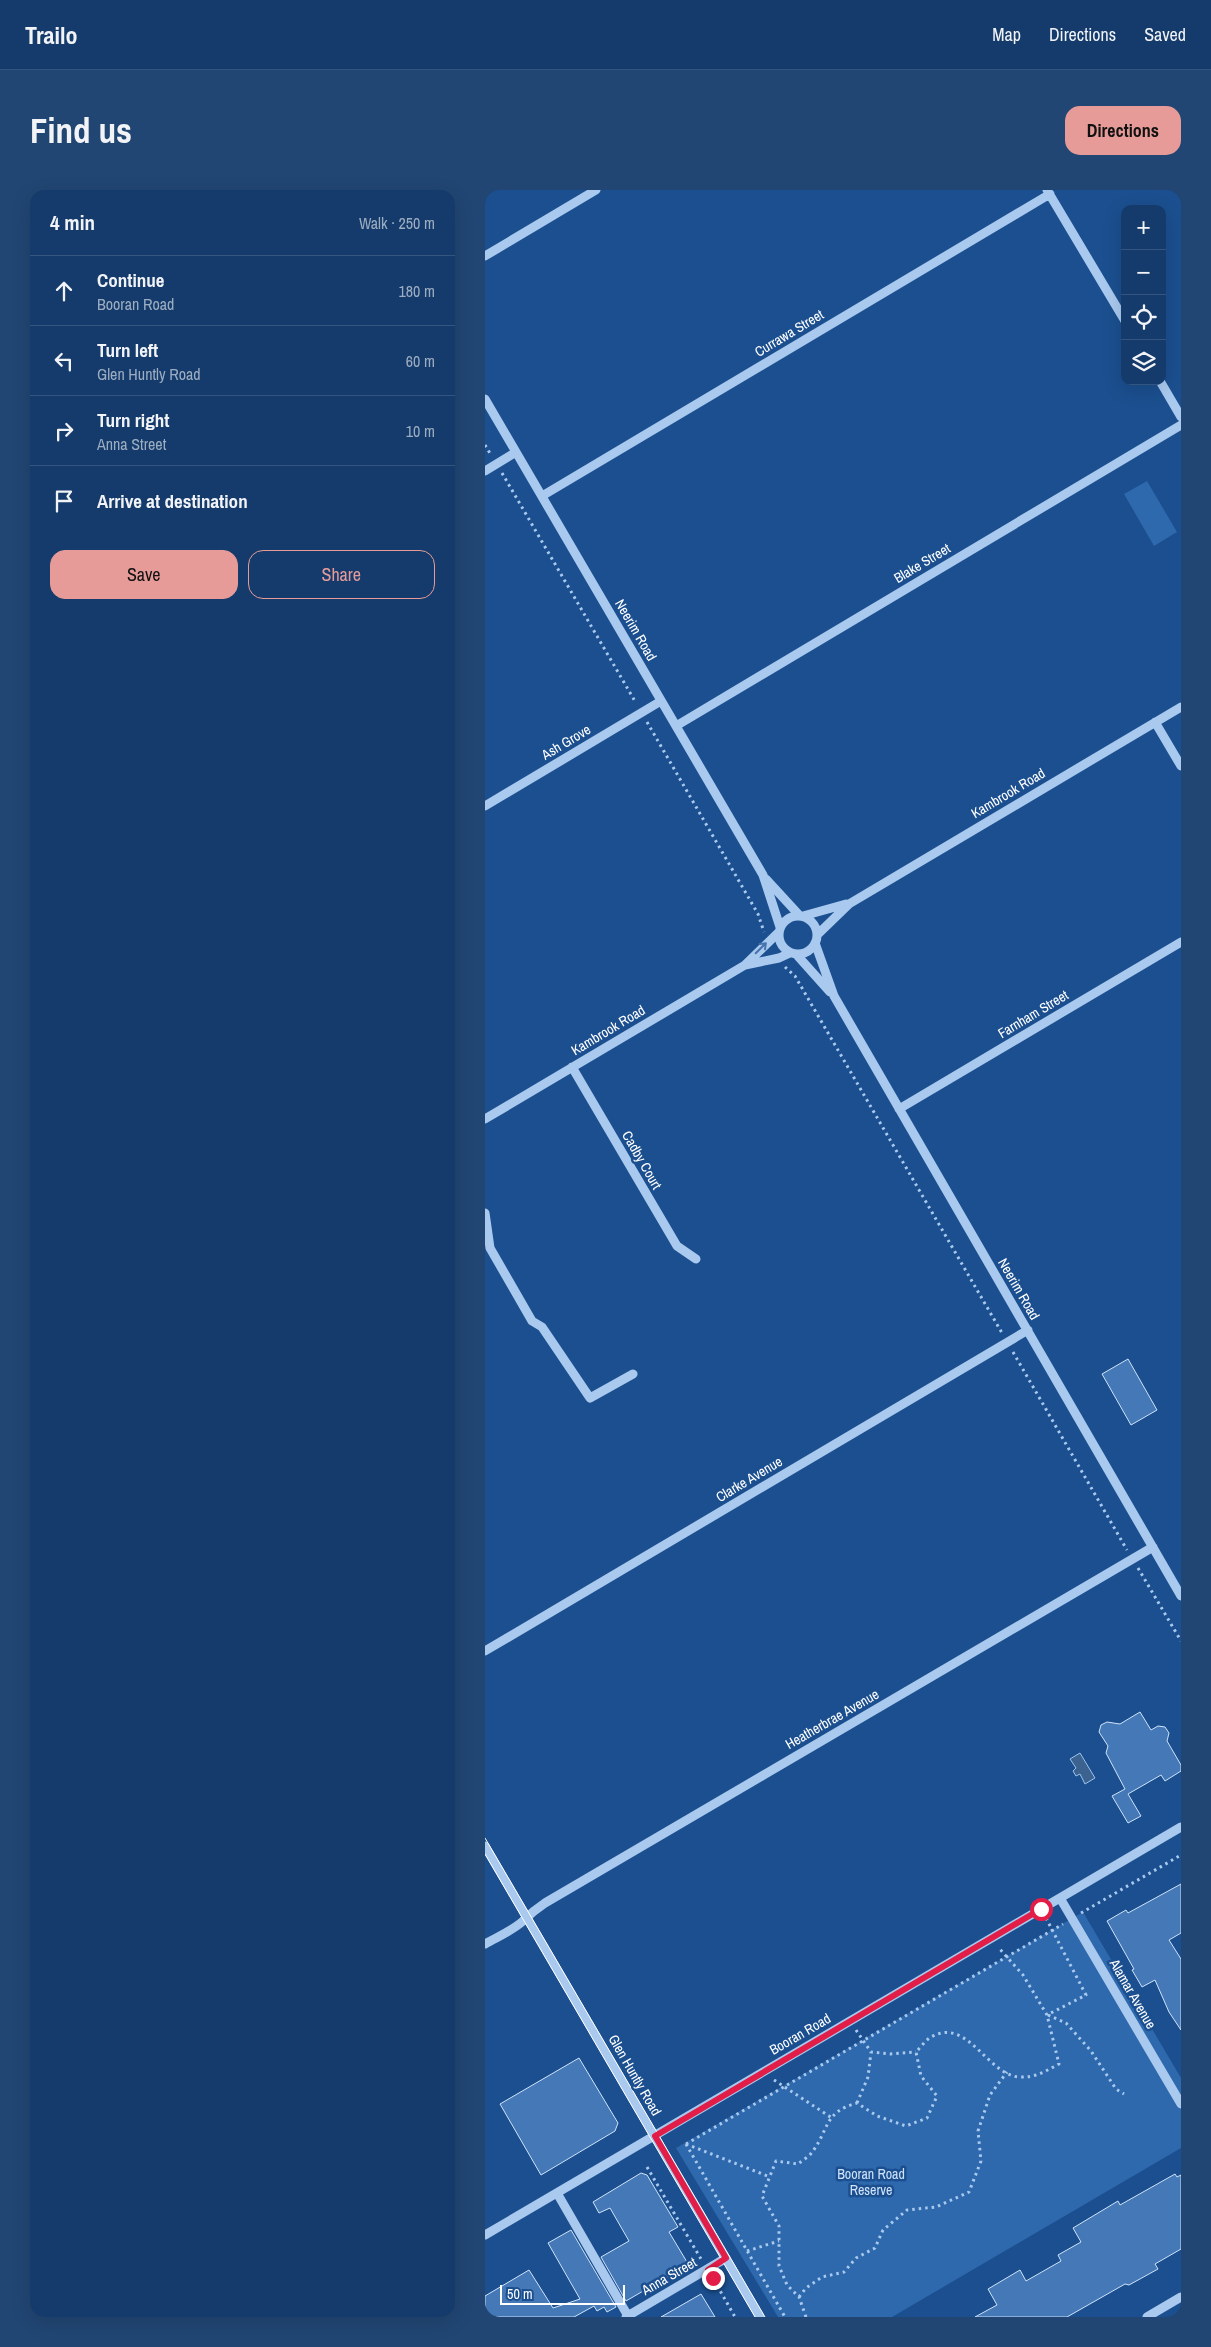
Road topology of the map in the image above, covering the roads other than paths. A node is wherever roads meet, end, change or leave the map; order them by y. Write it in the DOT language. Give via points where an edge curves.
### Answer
graph roads {
  1 [pos="596,190"];
  2 [pos="1049,192"];
  3 [pos="485,256"];
  4 [pos="1121,314"];
  5 [pos="1162,385"];
  6 [pos="485,399"];
  7 [pos="1181,417"];
  8 [pos="1181,424"];
  9 [pos="516,452"];
  10 [pos="485,471"];
  11 [pos="542,496"];
  12 [pos="661,701"];
  13 [pos="1181,707"];
  14 [pos="1155,722"];
  15 [pos="676,726"];
  16 [pos="1181,766"];
  17 [pos="485,806"];
  18 [pos="763,875"];
  19 [pos="849,904"];
  20 [pos="802,916"];
  21 [pos="779,930"];
  22 [pos="816,939"];
  23 [pos="1181,942"];
  24 [pos="793,953"];
  25 [pos="745,965"];
  26 [pos="834,996"];
  27 [pos="572,1067"];
  28 [pos="899,1110"];
  29 [pos="485,1119"];
  30 [pos="485,1213"];
  31 [pos="696,1258"];
  32 [pos="1028,1330"];
  33 [pos="633,1374"];
  34 [pos="1153,1547"];
  35 [pos="1181,1596"];
  36 [pos="485,1651"];
  37 [pos="1181,1827"];
  38 [pos="485,1846"];
  39 [pos="1060,1898"];
  40 [pos="526,1916"];
  41 [pos="485,1944"];
  42 [pos="1181,2104"];
  43 [pos="655,2136"];
  44 [pos="557,2193"];
  45 [pos="485,2235"];
  46 [pos="726,2258"];
  47 [pos="1181,2297"];
  48 [pos="627,2316"];
  49 [pos="760,2317"];
  50 [pos="1147,2317"];
  1 -- 3 [label="street"];
  2 -- 4 [label="street"];
  2 -- 11 [label="street, Currawa Street"];
  5 -- 7 [label="street"];
  6 -- 9 [label="street, Neerim Road"];
  8 -- 15 [label="street, Blake Street"];
  9 -- 10 [label="street"];
  9 -- 11 [label="street, Neerim Road"];
  11 -- 12 [label="street, Neerim Road"];
  12 -- 15 [label="street, Neerim Road"];
  12 -- 17 [label="street, Ash Grove"];
  13 -- 14 [label="street, Kambrook Road"];
  14 -- 16 [label="street"];
  14 -- 19 [label="street, Kambrook Road"];
  15 -- 18 [label="street, Neerim Road"];
  18 -- 20 [label="street, Neerim Road"];
  18 -- 21 [label="street, Neerim Road"];
  19 -- 20 [label="street, Kambrook Road"];
  19 -- 22 [label="street, Kambrook Road"];
  20 -- 21 [label="street" via="788,918"];
  20 -- 22 [label="street" via="813,924"];
  21 -- 24 [label="street" via="781,944"];
  25 -- 21 [label="street, Kambrook Road, one-way"];
  22 -- 24 [label="street" via="807,952"];
  22 -- 26 [label="street, Neerim Road"];
  23 -- 28 [label="street, Farnham Street"];
  24 -- 25 [label="street, Kambrook Road"];
  24 -- 26 [label="street, Neerim Road"];
  25 -- 27 [label="street, Kambrook Road"];
  26 -- 28 [label="street, Neerim Road"];
  27 -- 29 [label="street, Kambrook Road"];
  27 -- 31 [label="street, Cadby Court" via="677,1246"];
  28 -- 32 [label="street, Neerim Road"];
  30 -- 33 [label="street" via="490,1248 532,1321 542,1327 590,1398"];
  32 -- 34 [label="street, Neerim Road"];
  32 -- 36 [label="street, Clarke Avenue"];
  34 -- 35 [label="street, Neerim Road"];
  34 -- 40 [label="street, Heatherbrae Avenue"];
  37 -- 39 [label="street, Booran Road"];
  38 -- 40 [label="street, Glen Huntly Road"];
  39 -- 42 [label="street, Alamar Avenue"];
  39 -- 43 [label="street, Booran Road"];
  40 -- 41 [label="street, Heatherbrae Avenue" via="513,1928"];
  40 -- 43 [label="street, Glen Huntly Road"];
  43 -- 44 [label="street, Booran Road"];
  43 -- 46 [label="street, Glen Huntly Road"];
  44 -- 45 [label="street, Booran Road"];
  44 -- 48 [label="street"];
  46 -- 48 [label="street, Anna Street"];
  46 -- 49 [label="street, Glen Huntly Road"];
  47 -- 50 [label="street"];
}
